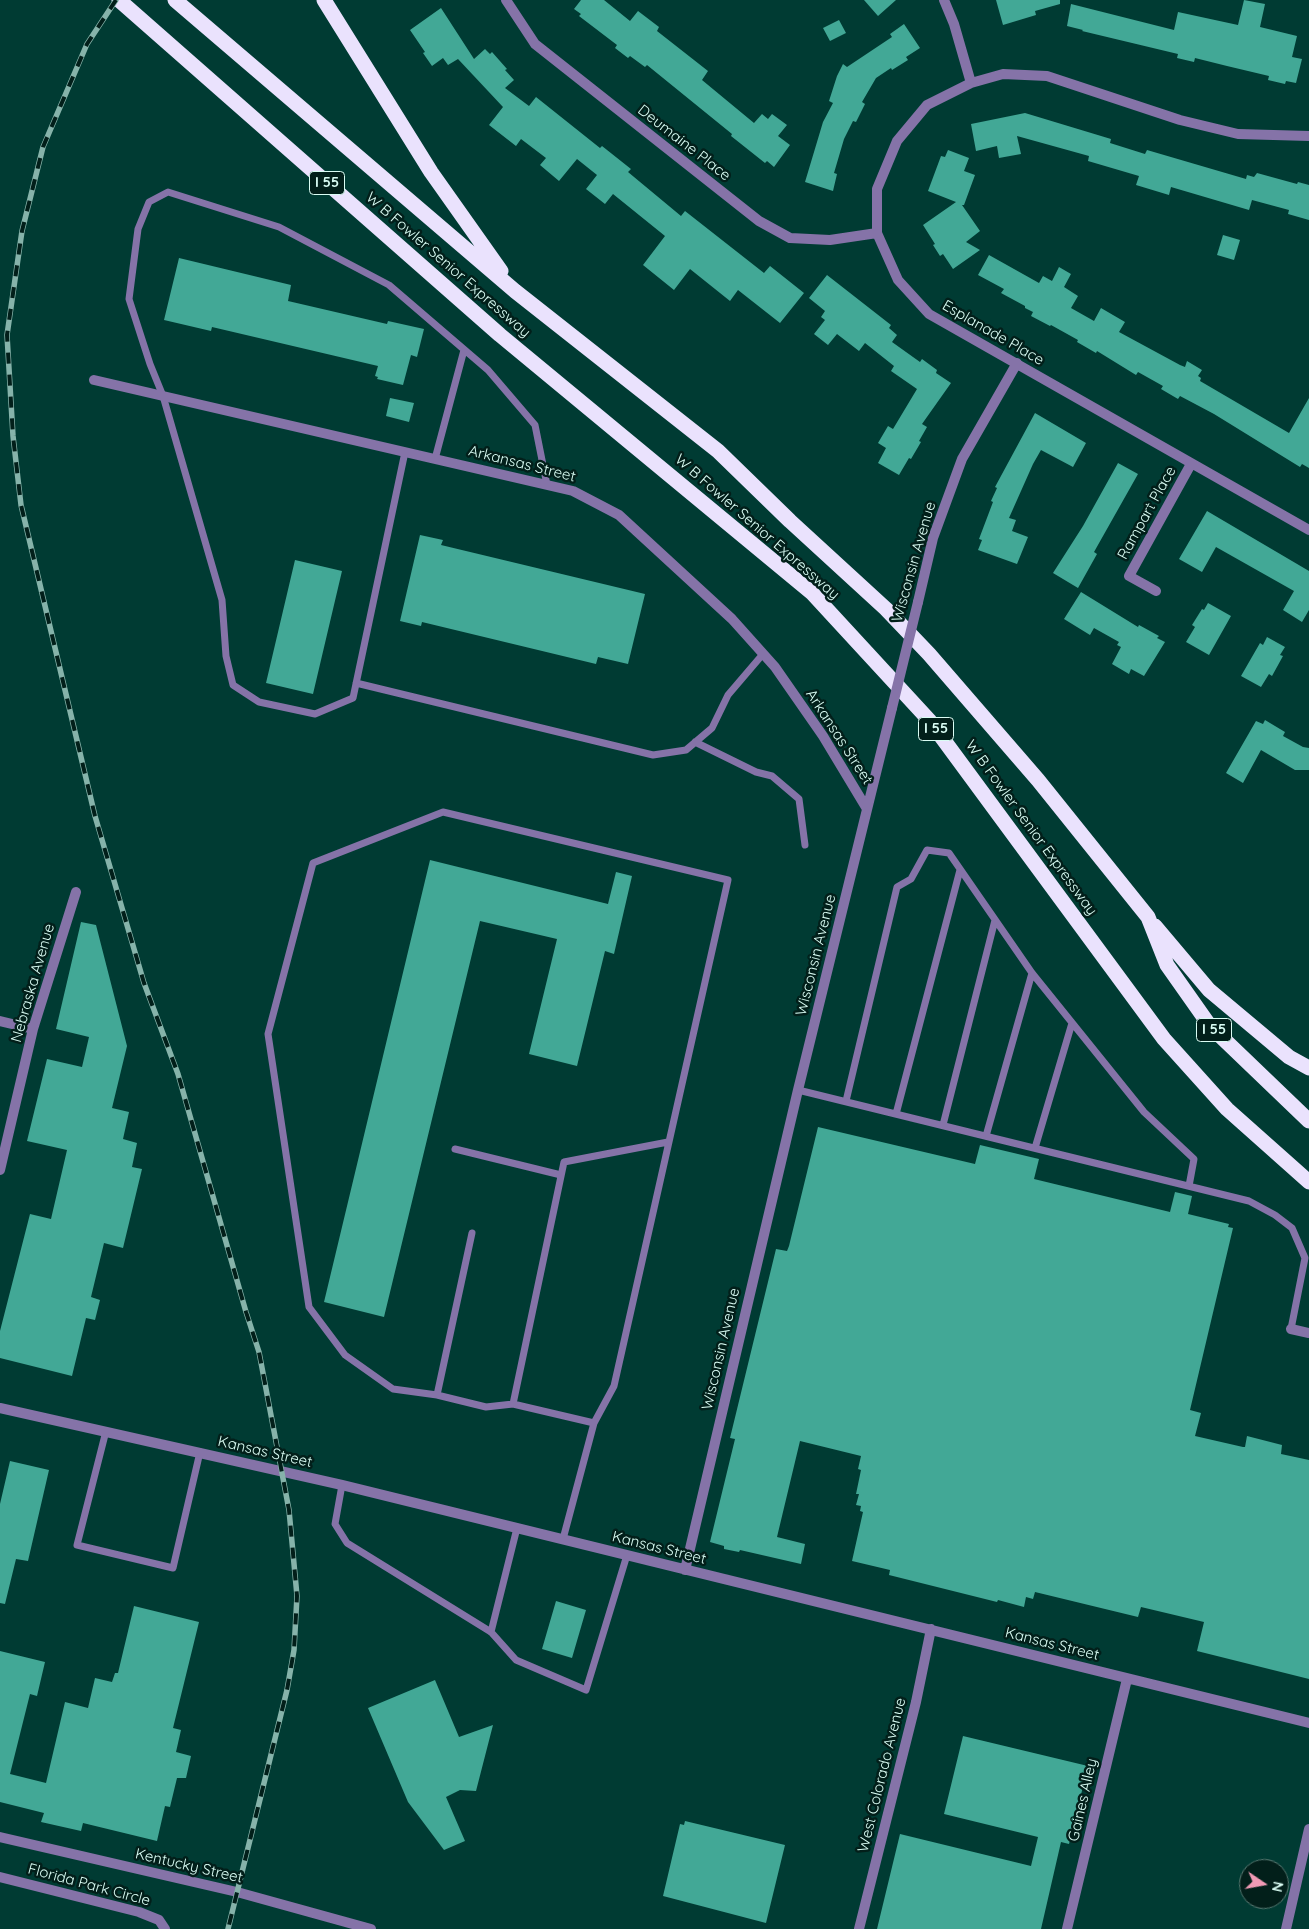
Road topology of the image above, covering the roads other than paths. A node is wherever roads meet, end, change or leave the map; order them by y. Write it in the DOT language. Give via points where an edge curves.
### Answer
graph roads {
  1 [pos="119,0"];
  2 [pos="175,0"];
  3 [pos="324,0"];
  4 [pos="506,0"];
  5 [pos="944,0"];
  6 [pos="971,83"];
  7 [pos="1309,136"];
  8 [pos="877,233"];
  9 [pos="515,291"];
  10 [pos="464,350"];
  11 [pos="1017,363"];
  12 [pos="94,380"];
  13 [pos="163,396"];
  14 [pos="406,452"];
  15 [pos="435,459"];
  16 [pos="1192,464"];
  17 [pos="547,485"];
  18 [pos="1309,530"];
  19 [pos="1156,591"];
  20 [pos="763,654"];
  21 [pos="356,683"];
  22 [pos="695,742"];
  23 [pos="867,809"];
  24 [pos="805,845"];
  25 [pos="960,870"];
  26 [pos="76,892"];
  27 [pos="1148,917"];
  28 [pos="995,920"];
  29 [pos="1032,973"];
  30 [pos="0,1022"];
  31 [pos="1072,1023"];
  32 [pos="33,1029"];
  33 [pos="1309,1068"];
  34 [pos="798,1090"];
  35 [pos="846,1102"];
  36 [pos="896,1114"];
  37 [pos="1309,1121"];
  38 [pos="943,1126"];
  39 [pos="986,1136"];
  40 [pos="668,1142"];
  41 [pos="1035,1148"];
  42 [pos="455,1149"];
  43 [pos="0,1170"];
  44 [pos="561,1175"];
  45 [pos="1309,1182"];
  46 [pos="1189,1186"];
  47 [pos="472,1233"];
  48 [pos="1291,1329"];
  49 [pos="1309,1333"];
  50 [pos="437,1395"];
  51 [pos="513,1404"];
  52 [pos="0,1408"];
  53 [pos="594,1423"];
  54 [pos="106,1432"];
  55 [pos="200,1452"];
  56 [pos="342,1485"];
  57 [pos="517,1528"];
  58 [pos="563,1539"];
  59 [pos="627,1556"];
  60 [pos="685,1570"];
  61 [pos="931,1628"];
  62 [pos="491,1632"];
  63 [pos="1127,1678"];
  64 [pos="1309,1723"];
  65 [pos="1309,1829"];
  66 [pos="0,1836"];
  67 [pos="0,1877"];
  68 [pos="165,1929"];
  69 [pos="371,1929"];
  70 [pos="859,1929"];
  71 [pos="1067,1929"];
  72 [pos="1286,1929"];
  1 -- 45 [label="highway, W B Fowler Senior Expressway / I 55" via="500,335 812,594 929,720 1164,1039 1227,1110"];
  2 -- 9 [label="highway, W B Fowler Senior Expressway / I 55"];
  3 -- 9 [label="highway" via="431,172"];
  4 -- 8 [label="street, Deumaine Place" via="535,44 759,221 790,238 830,240"];
  5 -- 6 [label="street"];
  6 -- 7 [label="street, Esplanade Place" via="1003,74 1047,76 1180,120 1238,134"];
  6 -- 8 [label="street, Esplanade Place" via="928,105 897,141 877,189"];
  8 -- 11 [label="street, Esplanade Place" via="898,280 929,314"];
  9 -- 27 [label="highway, W B Fowler Senior Expressway / I 55" via="718,451 886,608 1038,780"];
  10 -- 13 [label="lane" via="389,285 279,227 168,192 149,202 138,229 129,299"];
  10 -- 15 [label="lane"];
  10 -- 17 [label="lane" via="488,370 535,426"];
  11 -- 16 [label="street, Esplanade Place"];
  11 -- 23 [label="street, Wisconsin Avenue, bridge" via="962,459 933,538"];
  12 -- 13 [label="street, Arkansas Street"];
  13 -- 14 [label="street, Arkansas Street"];
  13 -- 21 [label="lane" via="222,600 232,686 259,702 315,714 353,698"];
  14 -- 15 [label="street, Arkansas Street"];
  14 -- 21 [label="lane"];
  15 -- 17 [label="street, Arkansas Street"];
  16 -- 18 [label="street, Esplanade Place"];
  16 -- 19 [label="street, Rampart Place" via="1129,576"];
  17 -- 20 [label="street, Arkansas Street" via="573,491 619,516 732,619"];
  20 -- 22 [label="lane" via="728,695 712,728"];
  20 -- 23 [label="street, Arkansas Street" via="823,736"];
  21 -- 22 [label="lane" via="653,755 686,750"];
  22 -- 24 [label="lane" via="756,772 772,776 799,799"];
  23 -- 34 [label="street, Wisconsin Avenue"];
  25 -- 28 [label="lane"];
  25 -- 35 [label="lane" via="949,853 926,850 911,879 897,887"];
  25 -- 36 [label="lane"];
  26 -- 32 [label="street, Nebraska Avenue"];
  27 -- 33 [label="highway" via="1209,990 1289,1057"];
  27 -- 37 [label="highway, W B Fowler Senior Expressway / I 55" via="1167,965 1210,1026"];
  28 -- 29 [label="lane"];
  28 -- 38 [label="lane"];
  29 -- 31 [label="lane"];
  29 -- 39 [label="lane"];
  30 -- 32 [label="street"];
  31 -- 41 [label="lane"];
  31 -- 46 [label="lane" via="1144,1112 1194,1159"];
  32 -- 43 [label="street, Nebraska Avenue"];
  34 -- 35 [label="lane"];
  34 -- 60 [label="street, Wisconsin Avenue"];
  35 -- 36 [label="lane"];
  36 -- 38 [label="lane"];
  38 -- 39 [label="lane"];
  39 -- 41 [label="lane"];
  40 -- 44 [label="lane" via="564,1162"];
  40 -- 50 [label="lane" via="728,880 443,812 313,862 268,1034 309,1307 345,1355 392,1389"];
  40 -- 53 [label="lane" via="614,1386"];
  41 -- 46 [label="lane"];
  42 -- 44 [label="lane"];
  44 -- 51 [label="lane"];
  46 -- 48 [label="lane" via="1249,1201 1275,1214 1292,1228 1305,1258"];
  47 -- 50 [label="lane"];
  48 -- 49 [label="street"];
  50 -- 51 [label="lane" via="486,1407"];
  51 -- 53 [label="lane"];
  52 -- 54 [label="street, Kansas Street"];
  53 -- 58 [label="lane"];
  54 -- 55 [label="street, Kansas Street"];
  54 -- 55 [label="lane" via="77,1545 173,1568"];
  55 -- 56 [label="street, Kansas Street"];
  56 -- 57 [label="street, Kansas Street"];
  56 -- 62 [label="lane" via="335,1524 347,1543"];
  57 -- 58 [label="street, Kansas Street"];
  57 -- 62 [label="lane"];
  58 -- 59 [label="street, Kansas Street"];
  59 -- 60 [label="street, Kansas Street"];
  59 -- 62 [label="lane" via="586,1690 516,1660"];
  60 -- 61 [label="street, Kansas Street"];
  61 -- 63 [label="street, Kansas Street"];
  61 -- 70 [label="street, West Colorado Avenue" via="916,1702"];
  63 -- 64 [label="street, Kansas Street"];
  63 -- 71 [label="street, Gaines Alley"];
  65 -- 72 [label="street"];
  66 -- 69 [label="street, Kentucky Street" via="237,1892"];
  67 -- 68 [label="street, Florida Park Circle" via="139,1912 159,1920"];
}
